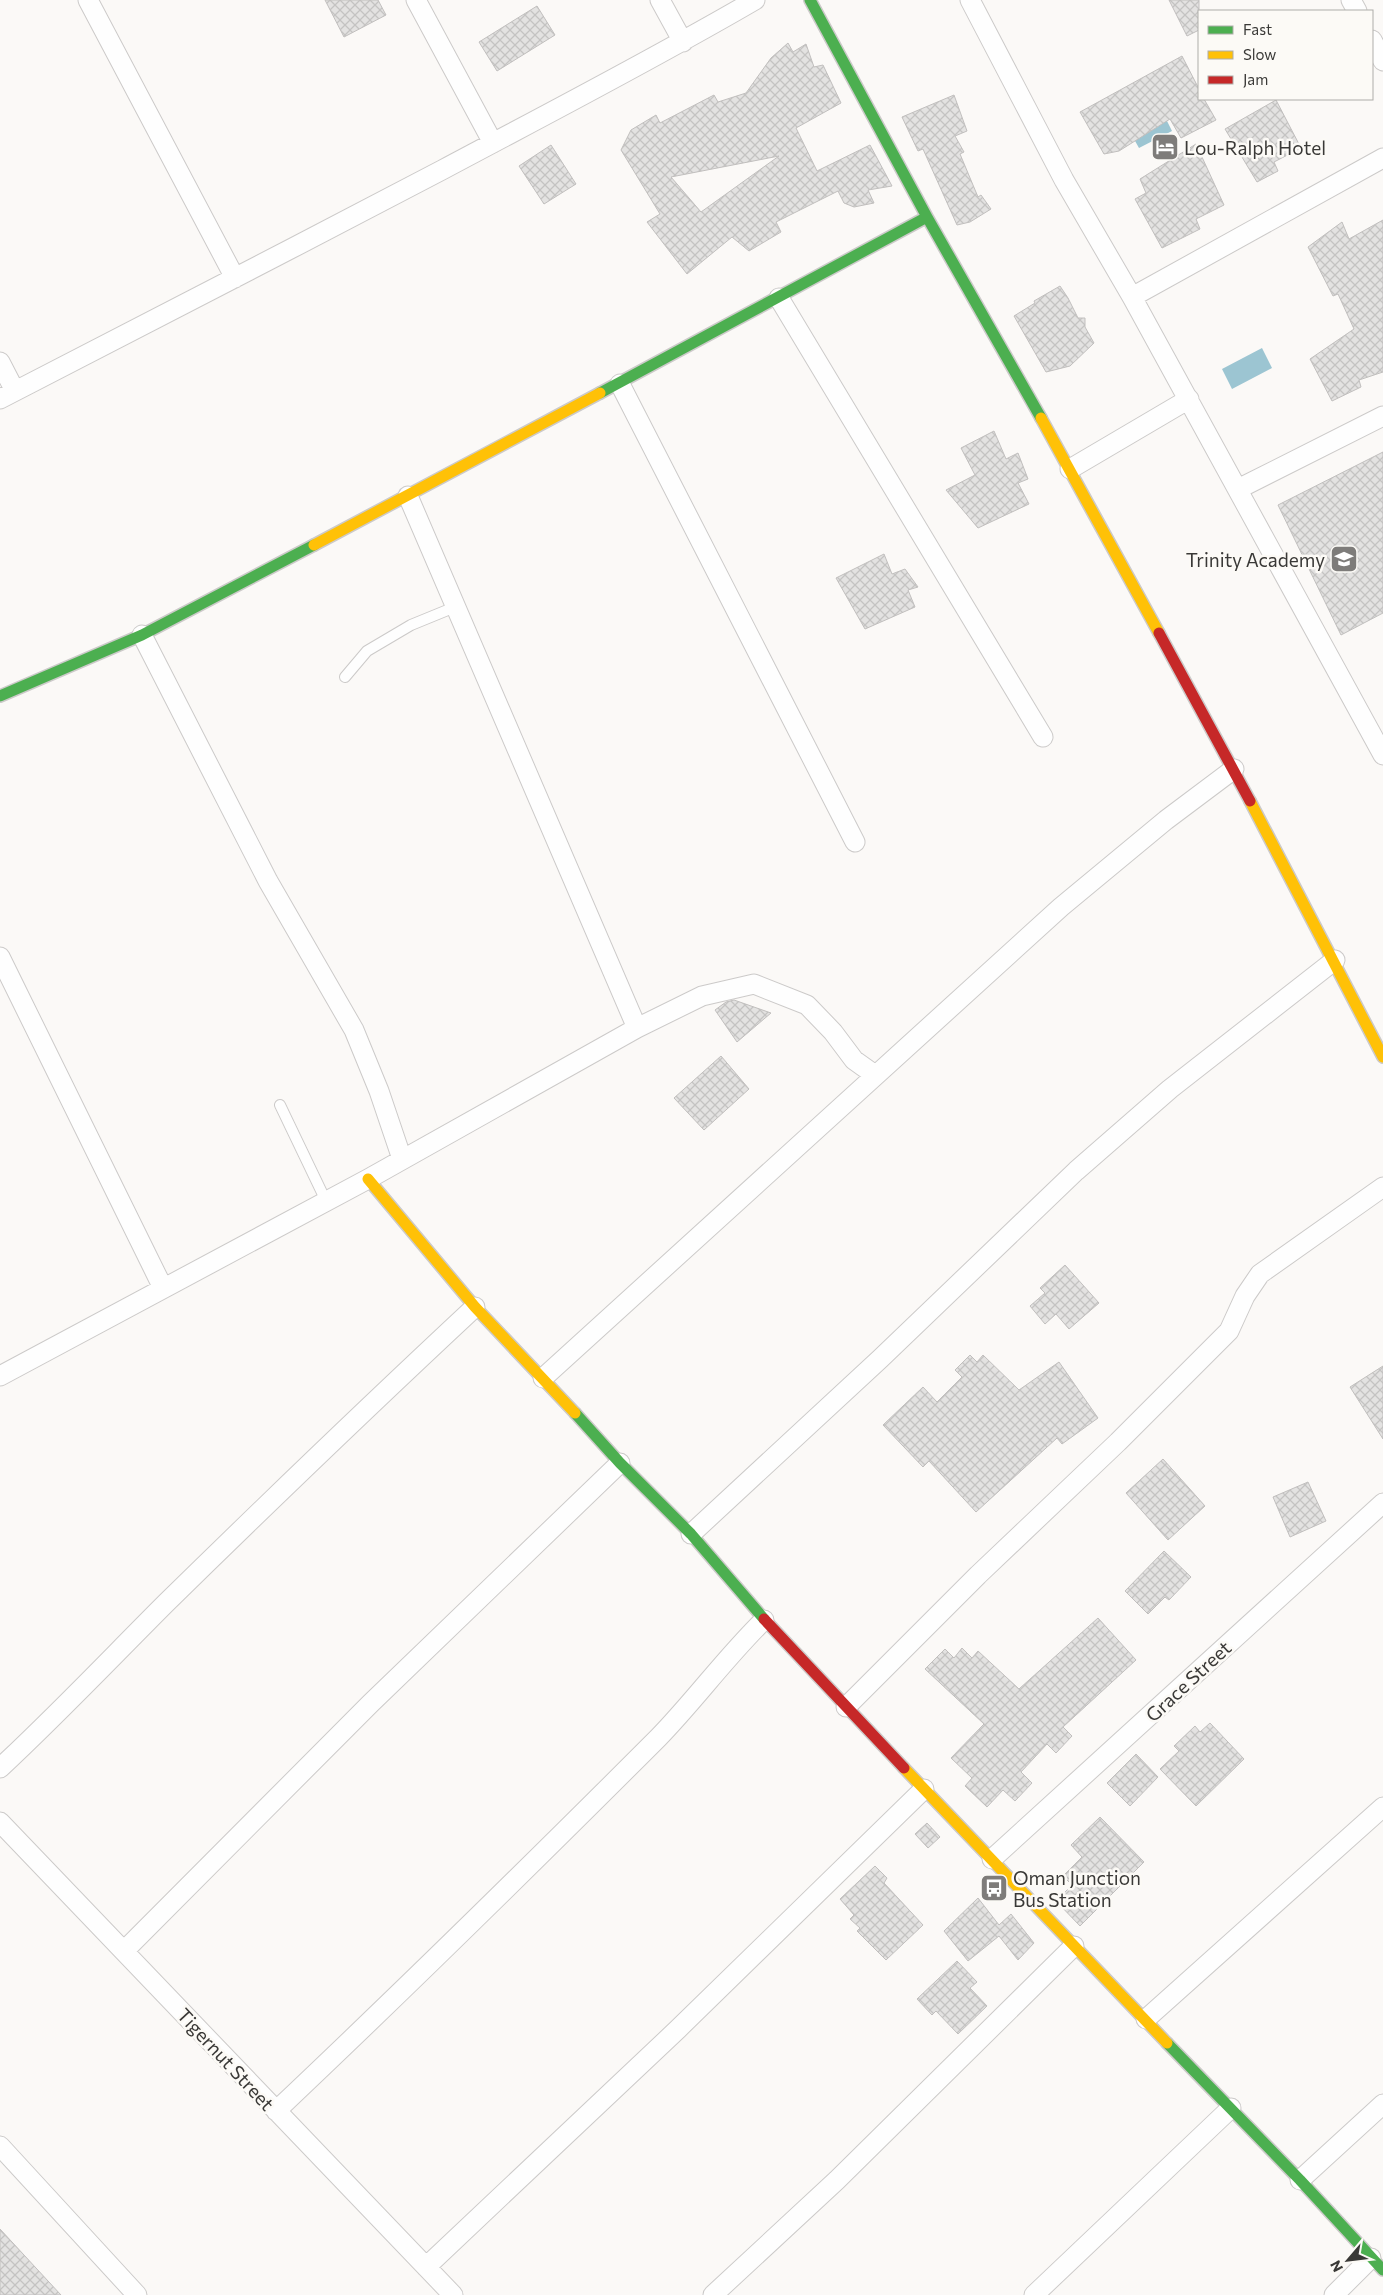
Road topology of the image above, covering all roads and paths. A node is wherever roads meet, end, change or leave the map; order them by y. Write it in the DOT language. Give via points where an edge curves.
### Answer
graph roads {
  1 [pos="88,0"];
  2 [pos="416,0"];
  3 [pos="660,0"];
  4 [pos="755,0"];
  5 [pos="810,0"];
  6 [pos="970,0"];
  7 [pos="683,42"];
  8 [pos="1373,42"];
  9 [pos="1383,61"];
  10 [pos="493,143"];
  11 [pos="1383,158"];
  12 [pos="927,217"];
  13 [pos="235,278"];
  14 [pos="1132,297"];
  15 [pos="779,298"];
  16 [pos="0,362"];
  17 [pos="620,384"];
  18 [pos="8,395"];
  19 [pos="1189,399"];
  20 [pos="1383,416"];
  21 [pos="1070,469"];
  22 [pos="1238,489"];
  23 [pos="408,496"];
  24 [pos="455,607"];
  25 [pos="142,634"];
  26 [pos="345,677"];
  27 [pos="0,696"];
  28 [pos="1043,737"];
  29 [pos="1383,755"];
  30 [pos="1234,769"];
  31 [pos="854,842"];
  32 [pos="0,957"];
  33 [pos="1334,960"];
  34 [pos="637,1028"];
  35 [pos="1383,1057"];
  36 [pos="875,1075"];
  37 [pos="280,1105"];
  38 [pos="402,1159"];
  39 [pos="368,1179"];
  40 [pos="1383,1187"];
  41 [pos="326,1201"];
  42 [pos="163,1288"];
  43 [pos="475,1307"];
  44 [pos="0,1376"];
  45 [pos="543,1378"];
  46 [pos="620,1463"];
  47 [pos="1383,1503"];
  48 [pos="691,1534"];
  49 [pos="764,1620"];
  50 [pos="846,1707"];
  51 [pos="0,1768"];
  52 [pos="924,1788"];
  53 [pos="1383,1807"];
  54 [pos="0,1822"];
  55 [pos="992,1859"];
  56 [pos="1074,1946"];
  57 [pos="124,1951"];
  58 [pos="1146,2019"];
  59 [pos="1383,2104"];
  60 [pos="1231,2108"];
  61 [pos="276,2111"];
  62 [pos="0,2146"];
  63 [pos="1300,2180"];
  64 [pos="1377,2264"];
  65 [pos="426,2267"];
  66 [pos="137,2295"];
  67 [pos="453,2295"];
  68 [pos="714,2295"];
  69 [pos="1034,2295"];
  70 [pos="1334,2295"];
  1 -- 13 [label="street"];
  2 -- 10 [label="street"];
  3 -- 7 [label="street"];
  4 -- 7 [label="street"];
  5 -- 12 [label="street"];
  6 -- 14 [label="street" via="1064,180"];
  7 -- 10 [label="street"];
  8 -- 9 [label="street"];
  10 -- 13 [label="street"];
  11 -- 14 [label="street"];
  12 -- 15 [label="street"];
  12 -- 21 [label="street"];
  13 -- 18 [label="street"];
  14 -- 19 [label="street"];
  15 -- 17 [label="street"];
  15 -- 28 [label="street"];
  16 -- 18 [label="street"];
  17 -- 23 [label="street"];
  17 -- 31 [label="street"];
  19 -- 21 [label="street"];
  19 -- 22 [label="street"];
  20 -- 22 [label="street"];
  21 -- 30 [label="street"];
  22 -- 29 [label="street"];
  23 -- 24 [label="street"];
  23 -- 25 [label="street"];
  24 -- 26 [label="lane" via="410,625 367,651"];
  24 -- 34 [label="street"];
  25 -- 27 [label="street"];
  25 -- 38 [label="street" via="268,881 354,1030"];
  30 -- 33 [label="street"];
  30 -- 36 [label="street" via="1061,906"];
  32 -- 42 [label="street"];
  33 -- 35 [label="street"];
  33 -- 48 [label="street" via="1170,1089 1076,1171"];
  34 -- 36 [label="street" via="702,996 754,984 807,1005 854,1060"];
  34 -- 38 [label="street"];
  36 -- 45 [label="street"];
  37 -- 41 [label="lane"];
  38 -- 39 [label="street"];
  39 -- 41 [label="street"];
  39 -- 43 [label="street"];
  40 -- 50 [label="street" via="1260,1274 1229,1330"];
  41 -- 42 [label="street"];
  42 -- 44 [label="street"];
  43 -- 45 [label="street"];
  43 -- 51 [label="street" via="321,1452"];
  45 -- 46 [label="street"];
  46 -- 48 [label="street"];
  46 -- 57 [label="street" via="371,1703"];
  47 -- 55 [label="street, Grace Street"];
  48 -- 49 [label="street"];
  49 -- 50 [label="street"];
  49 -- 61 [label="street" via="660,1736"];
  50 -- 52 [label="street"];
  52 -- 55 [label="street"];
  52 -- 65 [label="street" via="678,2029"];
  53 -- 58 [label="street"];
  54 -- 57 [label="street, Tigernut Street"];
  55 -- 56 [label="street"];
  56 -- 58 [label="street"];
  56 -- 68 [label="street" via="837,2180"];
  57 -- 61 [label="street, Tigernut Street"];
  58 -- 60 [label="street"];
  59 -- 63 [label="street"];
  60 -- 63 [label="street"];
  60 -- 69 [label="street"];
  61 -- 65 [label="street, Tigernut Street"];
  62 -- 66 [label="street"];
  63 -- 64 [label="street"];
  64 -- 70 [label="street"];
  65 -- 67 [label="street, Tigernut Street"];
}
